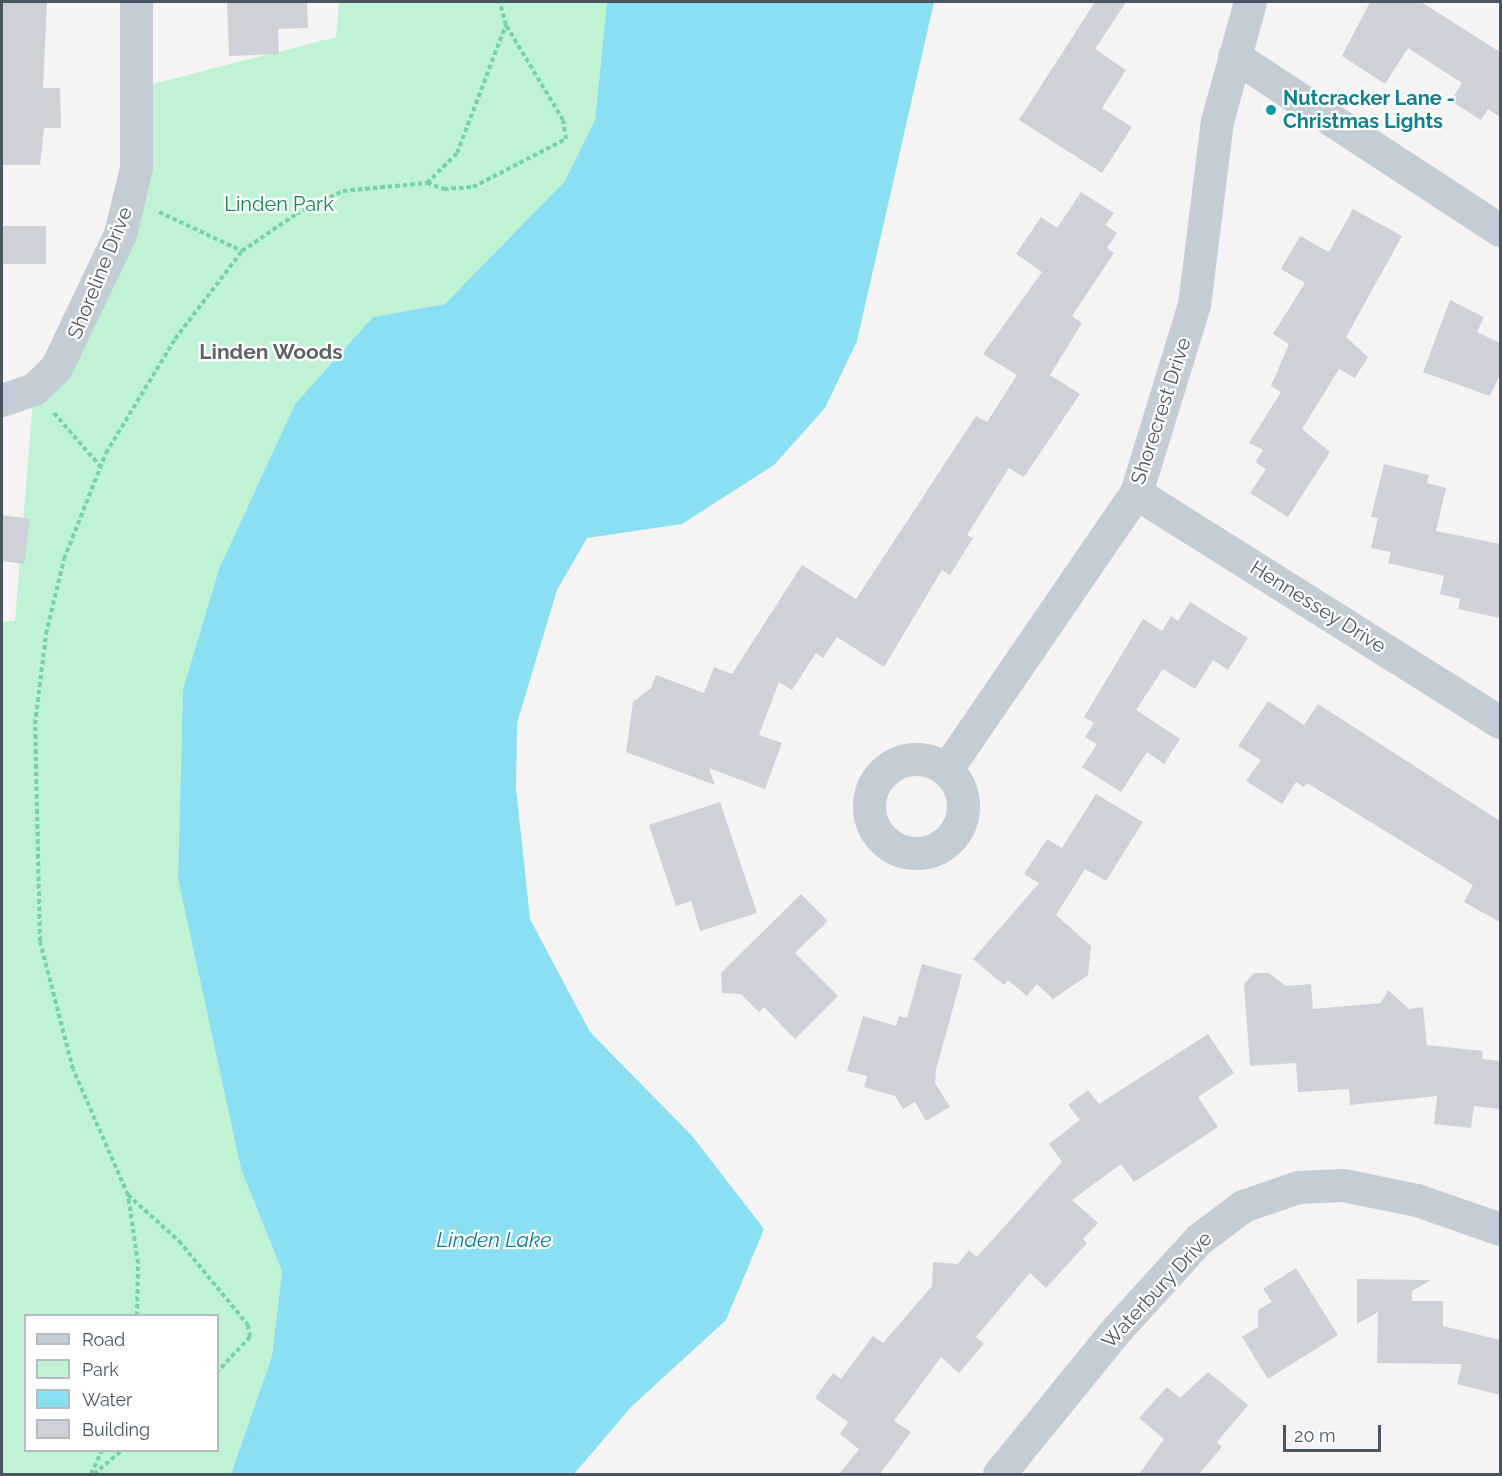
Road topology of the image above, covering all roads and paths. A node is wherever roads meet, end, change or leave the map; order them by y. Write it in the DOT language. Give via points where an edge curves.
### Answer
graph roads {
  1 [pos="136,2"];
  2 [pos="500,2"];
  3 [pos="1250,2"];
  4 [pos="506,25"];
  5 [pos="1234,56"];
  6 [pos="427,183"];
  7 [pos="131,199"];
  8 [pos="1500,230"];
  9 [pos="242,251"];
  10 [pos="34,389"];
  11 [pos="2,400"];
  12 [pos="100,466"];
  13 [pos="1136,493"];
  14 [pos="1500,722"];
  15 [pos="946,770"];
  16 [pos="128,1195"];
  17 [pos="1500,1229"];
  18 [pos="136,1314"];
  19 [pos="219,1370"];
  20 [pos="101,1452"];
  21 [pos="120,1452"];
  22 [pos="93,1474"];
  23 [pos="999,1474"];
  1 -- 7 [label="street, Shoreline Drive" via="136,168"];
  2 -- 4 [label="path"];
  3 -- 5 [label="street, Shorecrest Drive"];
  4 -- 6 [label="path" via="457,153"];
  4 -- 6 [label="path" via="562,120 566,139 473,187 444,189"];
  5 -- 8 [label="street"];
  5 -- 13 [label="street, Shorecrest Drive" via="1217,121 1194,306"];
  6 -- 9 [label="path" via="344,191 296,214"];
  7 -- 9 [label="path"];
  7 -- 10 [label="street, Shoreline Drive" via="74,341"];
  9 -- 12 [label="path" via="175,339"];
  10 -- 11 [label="street"];
  10 -- 12 [label="path"];
  12 -- 16 [label="path" via="64,559 46,634 34,788 40,941 56,1016"];
  13 -- 14 [label="street, Hennessey Drive"];
  13 -- 15 [label="street, Shorecrest Drive"];
  16 -- 18 [label="path" via="138,1263"];
  16 -- 19 [label="path" via="179,1241 248,1325 250,1337"];
  17 -- 23 [label="street, Waterbury Drive" via="1418,1200 1343,1185 1298,1187 1243,1206 1199,1239 1117,1329"];
  20 -- 22 [label="path"];
  21 -- 22 [label="path"];
}
